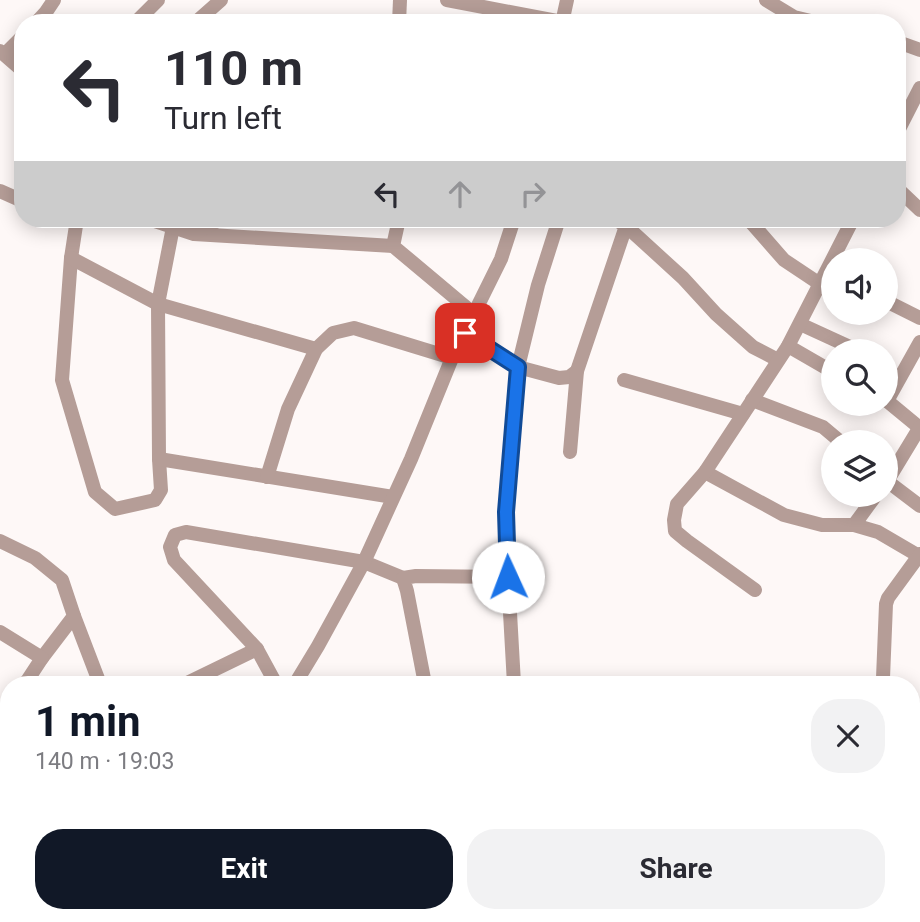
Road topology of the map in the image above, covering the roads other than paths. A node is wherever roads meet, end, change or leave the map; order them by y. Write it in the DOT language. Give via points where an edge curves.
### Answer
graph roads {
  1 [pos="158,0"];
  2 [pos="221,0"];
  3 [pos="447,0"];
  4 [pos="766,0"];
  5 [pos="464,2"];
  6 [pos="144,14"];
  7 [pos="205,14"];
  8 [pos="523,14"];
  9 [pos="790,14"];
  10 [pos="920,88"];
  11 [pos="906,115"];
  12 [pos="906,197"];
  13 [pos="920,210"];
  14 [pos="76,228"];
  15 [pos="173,228"];
  16 [pos="176,228"];
  17 [pos="205,228"];
  18 [pos="397,228"];
  19 [pos="511,228"];
  20 [pos="556,228"];
  21 [pos="618,228"];
  22 [pos="627,228"];
  23 [pos="756,228"];
  24 [pos="849,228"];
  25 [pos="194,234"];
  26 [pos="393,246"];
  27 [pos="840,248"];
  28 [pos="71,258"];
  29 [pos="821,276"];
  30 [pos="821,287"];
  31 [pos="158,304"];
  32 [pos="898,307"];
  33 [pos="473,313"];
  34 [pos="920,318"];
  35 [pos="800,324"];
  36 [pos="465,333"];
  37 [pos="833,339"];
  38 [pos="920,342"];
  39 [pos="788,346"];
  40 [pos="316,349"];
  41 [pos="452,358"];
  42 [pos="778,360"];
  43 [pos="821,365"];
  44 [pos="518,367"];
  45 [pos="577,371"];
  46 [pos="624,380"];
  47 [pos="898,380"];
  48 [pos="752,400"];
  49 [pos="898,410"];
  50 [pos="743,414"];
  51 [pos="920,427"];
  52 [pos="827,430"];
  53 [pos="570,452"];
  54 [pos="159,459"];
  55 [pos="898,463"];
  56 [pos="705,472"];
  57 [pos="267,477"];
  58 [pos="898,490"];
  59 [pos="393,497"];
  60 [pos="920,506"];
  61 [pos="867,507"];
  62 [pos="854,525"];
  63 [pos="0,541"];
  64 [pos="919,555"];
  65 [pos="364,562"];
  66 [pos="508,577"];
  67 [pos="403,578"];
  68 [pos="755,590"];
  69 [pos="74,616"];
  70 [pos="0,632"];
  71 [pos="257,649"];
  72 [pos="41,658"];
  73 [pos="30,676"];
  74 [pos="97,676"];
  75 [pos="201,676"];
  76 [pos="272,676"];
  77 [pos="300,676"];
  78 [pos="423,676"];
  79 [pos="510,676"];
  80 [pos="883,676"];
  1 -- 6 [label="street"];
  2 -- 7 [label="street"];
  3 -- 5 [label="street"];
  4 -- 9 [label="street"];
  5 -- 8 [label="street"];
  10 -- 11 [label="street"];
  12 -- 13 [label="street"];
  14 -- 28 [label="street"];
  15 -- 31 [label="street"];
  16 -- 25 [label="street"];
  17 -- 25 [label="street"];
  18 -- 26 [label="street"];
  19 -- 33 [label="street"];
  20 -- 44 [label="street"];
  21 -- 45 [label="street"];
  22 -- 42 [label="street" via="753,347"];
  23 -- 29 [label="street" via="784,260"];
  24 -- 27 [label="street"];
  25 -- 26 [label="street"];
  26 -- 33 [label="street"];
  28 -- 31 [label="street"];
  28 -- 54 [label="street" via="62,380 95,492 116,509 155,500 160,490"];
  30 -- 35 [label="street"];
  31 -- 40 [label="street"];
  31 -- 54 [label="street"];
  32 -- 34 [label="street"];
  33 -- 36 [label="street"];
  35 -- 37 [label="street"];
  35 -- 39 [label="street"];
  36 -- 41 [label="street"];
  36 -- 44 [label="street"];
  38 -- 47 [label="street"];
  39 -- 42 [label="street"];
  39 -- 43 [label="street"];
  40 -- 41 [label="street" via="333,333 354,328"];
  40 -- 57 [label="street" via="288,409"];
  41 -- 59 [label="street"];
  42 -- 48 [label="street"];
  44 -- 45 [label="street" via="559,378"];
  44 -- 66 [label="street" via="506,512"];
  45 -- 53 [label="street"];
  46 -- 50 [label="street"];
  48 -- 50 [label="street"];
  48 -- 52 [label="street"];
  49 -- 51 [label="street"];
  50 -- 56 [label="street"];
  51 -- 55 [label="street"];
  54 -- 57 [label="street"];
  56 -- 62 [label="street" via="784,515 822,525"];
  56 -- 68 [label="street" via="677,504 676,531"];
  57 -- 59 [label="street"];
  58 -- 60 [label="street"];
  59 -- 65 [label="street"];
  61 -- 62 [label="street"];
  62 -- 64 [label="street" via="878,532"];
  63 -- 69 [label="street" via="35,558 62,580"];
  64 -- 80 [label="street" via="886,604"];
  65 -- 67 [label="street"];
  65 -- 71 [label="street" via="186,532 175,535 170,547 174,560"];
  65 -- 77 [label="street"];
  66 -- 67 [label="street"];
  66 -- 79 [label="street"];
  67 -- 78 [label="street"];
  69 -- 72 [label="street"];
  69 -- 74 [label="street"];
  70 -- 72 [label="street"];
  71 -- 75 [label="street"];
  71 -- 76 [label="street"];
  72 -- 73 [label="street"];
}
